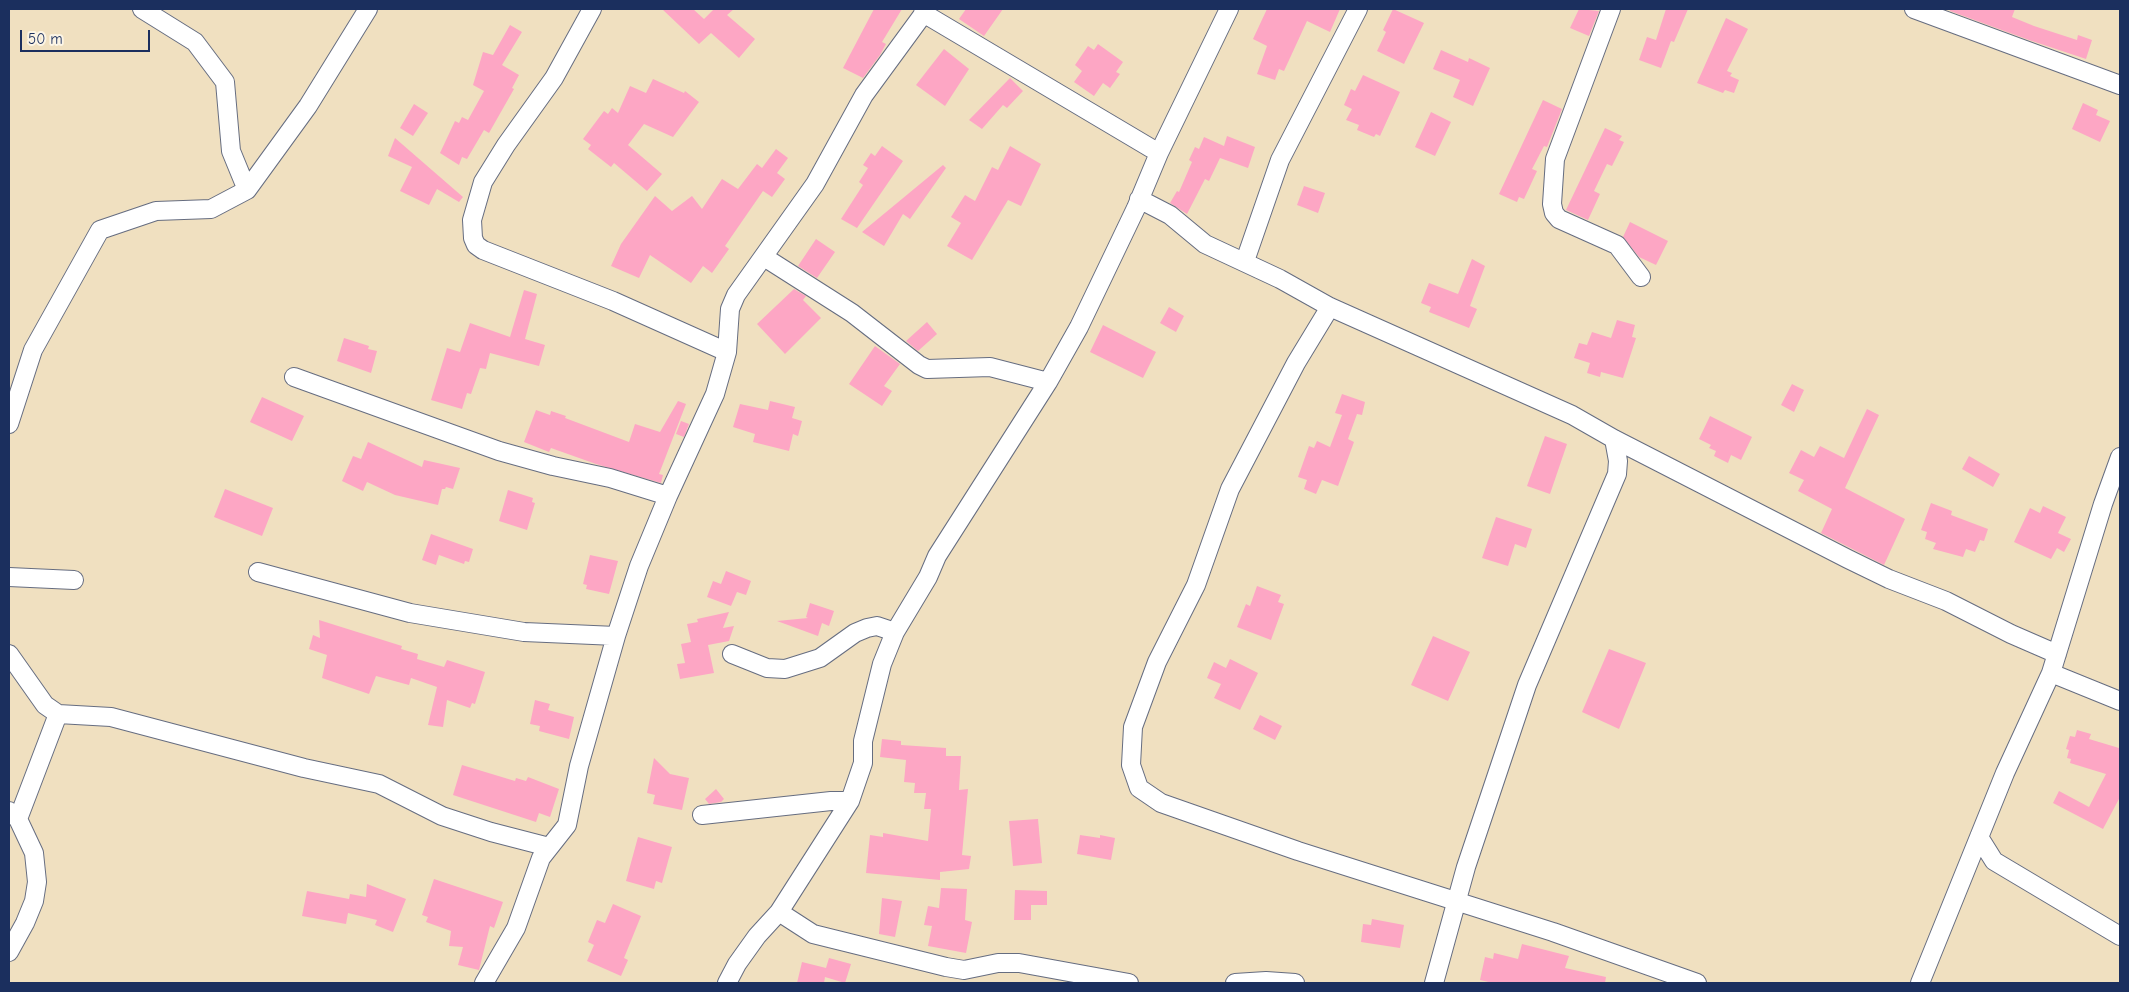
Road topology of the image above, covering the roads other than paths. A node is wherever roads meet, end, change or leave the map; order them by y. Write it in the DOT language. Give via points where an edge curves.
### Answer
graph roads {
  1 [pos="142,9"];
  2 [pos="592,9"];
  3 [pos="1229,9"];
  4 [pos="1358,9"];
  5 [pos="1611,9"];
  6 [pos="1914,9"];
  7 [pos="363,10"];
  8 [pos="925,11"];
  9 [pos="2120,85"];
  10 [pos="1159,153"];
  11 [pos="247,190"];
  12 [pos="1139,199"];
  13 [pos="764,257"];
  14 [pos="1245,262"];
  15 [pos="1641,277"];
  16 [pos="1330,307"];
  17 [pos="727,352"];
  18 [pos="294,377"];
  19 [pos="1048,382"];
  20 [pos="9,424"];
  21 [pos="1614,439"];
  22 [pos="1642,453"];
  23 [pos="2120,457"];
  24 [pos="1617,474"];
  25 [pos="668,496"];
  26 [pos="258,572"];
  27 [pos="9,578"];
  28 [pos="74,580"];
  29 [pos="895,632"];
  30 [pos="616,636"];
  31 [pos="9,654"];
  32 [pos="732,654"];
  33 [pos="2057,654"];
  34 [pos="2051,673"];
  35 [pos="2120,701"];
  36 [pos="58,714"];
  37 [pos="850,802"];
  38 [pos="13,815"];
  39 [pos="702,815"];
  40 [pos="1979,837"];
  41 [pos="549,846"];
  42 [pos="1994,861"];
  43 [pos="1966,866"];
  44 [pos="1458,903"];
  45 [pos="779,912"];
  46 [pos="2120,936"];
  47 [pos="9,952"];
  48 [pos="974,976"];
  49 [pos="484,983"];
  50 [pos="727,983"];
  51 [pos="1128,983"];
  52 [pos="1235,983"];
  53 [pos="1296,983"];
  54 [pos="1434,983"];
  55 [pos="1697,983"];
  56 [pos="1920,983"];
  1 -- 11 [label="street" via="195,42 225,82 230,150"];
  2 -- 17 [label="street" via="554,78 483,182 472,220 473,238 483,250 613,301"];
  3 -- 10 [label="street"];
  4 -- 14 [label="street" via="1280,160"];
  5 -- 15 [label="street" via="1555,160 1552,204 1560,219 1617,245"];
  6 -- 9 [label="street"];
  7 -- 11 [label="street" via="308,106"];
  8 -- 10 [label="street"];
  8 -- 13 [label="street" via="868,89 815,184"];
  10 -- 12 [label="street"];
  11 -- 20 [label="street" via="211,208 156,211 100,230 33,350"];
  12 -- 14 [label="street" via="1170,215 1205,244"];
  12 -- 19 [label="street" via="1079,327"];
  13 -- 17 [label="street" via="742,285 730,309"];
  13 -- 19 [label="street" via="852,313 927,369 990,367"];
  14 -- 16 [label="street"];
  16 -- 21 [label="street" via="1572,415"];
  16 -- 44 [label="street" via="1296,363 1230,489 1196,585 1158,662 1133,727 1131,765 1139,788 1161,802 1298,852"];
  17 -- 25 [label="street" via="715,394"];
  18 -- 25 [label="street" via="499,451"];
  19 -- 29 [label="street" via="936,556 928,577"];
  21 -- 22 [label="street"];
  21 -- 24 [label="street"];
  22 -- 24 [label="street"];
  22 -- 33 [label="street" via="1889,579 1946,601"];
  23 -- 33 [label="street"];
  24 -- 44 [label="street" via="1527,685 1466,867"];
  25 -- 30 [label="street" via="639,566"];
  26 -- 30 [label="street" via="410,613 524,632"];
  27 -- 28 [label="street"];
  29 -- 32 [label="street" via="877,626 867,628 820,658 785,669 767,668"];
  29 -- 37 [label="street" via="882,664 863,741 863,763"];
  30 -- 41 [label="street" via="579,766 567,825"];
  31 -- 36 [label="street" via="45,705"];
  33 -- 34 [label="street"];
  34 -- 35 [label="street"];
  34 -- 40 [label="street"];
  36 -- 38 [label="street"];
  36 -- 41 [label="street" via="111,717 304,768 379,784 442,816"];
  37 -- 39 [label="street" via="804,803"];
  37 -- 45 [label="street"];
  38 -- 47 [label="street" via="34,854 38,882 25,923"];
  40 -- 42 [label="street"];
  40 -- 43 [label="street"];
  41 -- 49 [label="street" via="536,868 516,928"];
  42 -- 43 [label="street"];
  42 -- 46 [label="street"];
  43 -- 56 [label="street"];
  44 -- 54 [label="street"];
  44 -- 55 [label="street" via="1553,932"];
  45 -- 48 [label="street" via="805,931 964,970"];
  45 -- 50 [label="street" via="757,936"];
  48 -- 51 [label="street" via="998,963 1019,963"];
  52 -- 53 [label="street"];
}
